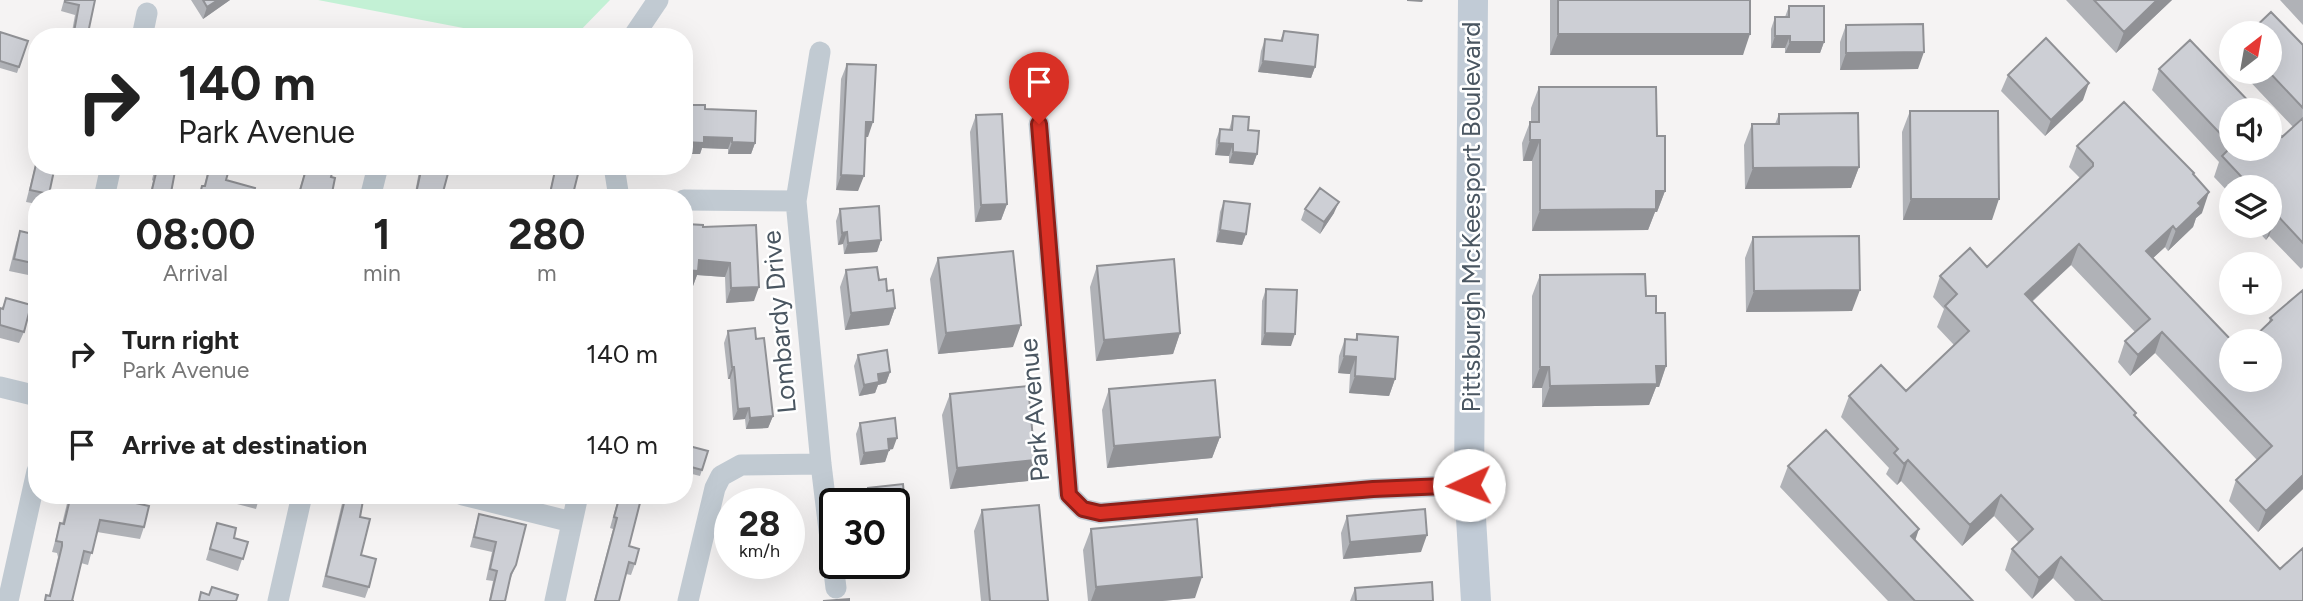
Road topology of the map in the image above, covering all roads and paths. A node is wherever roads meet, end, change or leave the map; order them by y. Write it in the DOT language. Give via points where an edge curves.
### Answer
graph roads {
  1 [pos="658,0"];
  2 [pos="1473,0"];
  3 [pos="147,13"];
  4 [pos="144,28"];
  5 [pos="639,28"];
  6 [pos="820,52"];
  7 [pos="1039,124"];
  8 [pos="693,200"];
  9 [pos="796,201"];
  10 [pos="0,387"];
  11 [pos="28,394"];
  12 [pos="821,464"];
  13 [pos="1469,485"];
  14 [pos="30,504"];
  15 [pos="300,504"];
  16 [pos="499,504"];
  17 [pos="576,504"];
  18 [pos="572,522"];
  19 [pos="836,588"];
  20 [pos="8,601"];
  21 [pos="278,601"];
  22 [pos="555,601"];
  23 [pos="688,601"];
  24 [pos="1476,601"];
  1 -- 5 [label="street"];
  2 -- 13 [label="main road, Pittsburgh McKeesport Boulevard"];
  3 -- 4 [label="street"];
  6 -- 9 [label="street, Lombardy Drive"];
  7 -- 13 [label="street, Park Avenue" via="1069,495 1083,509 1100,513"];
  8 -- 9 [label="street"];
  9 -- 12 [label="street, Lombardy Drive"];
  10 -- 11 [label="street"];
  12 -- 19 [label="street, Lombardy Drive"];
  12 -- 23 [label="street" via="741,465 721,476"];
  13 -- 24 [label="main road, Pittsburgh McKeesport Boulevard"];
  14 -- 20 [label="street"];
  15 -- 21 [label="street"];
  16 -- 18 [label="street"];
  17 -- 18 [label="street"];
  18 -- 22 [label="street"];
}
